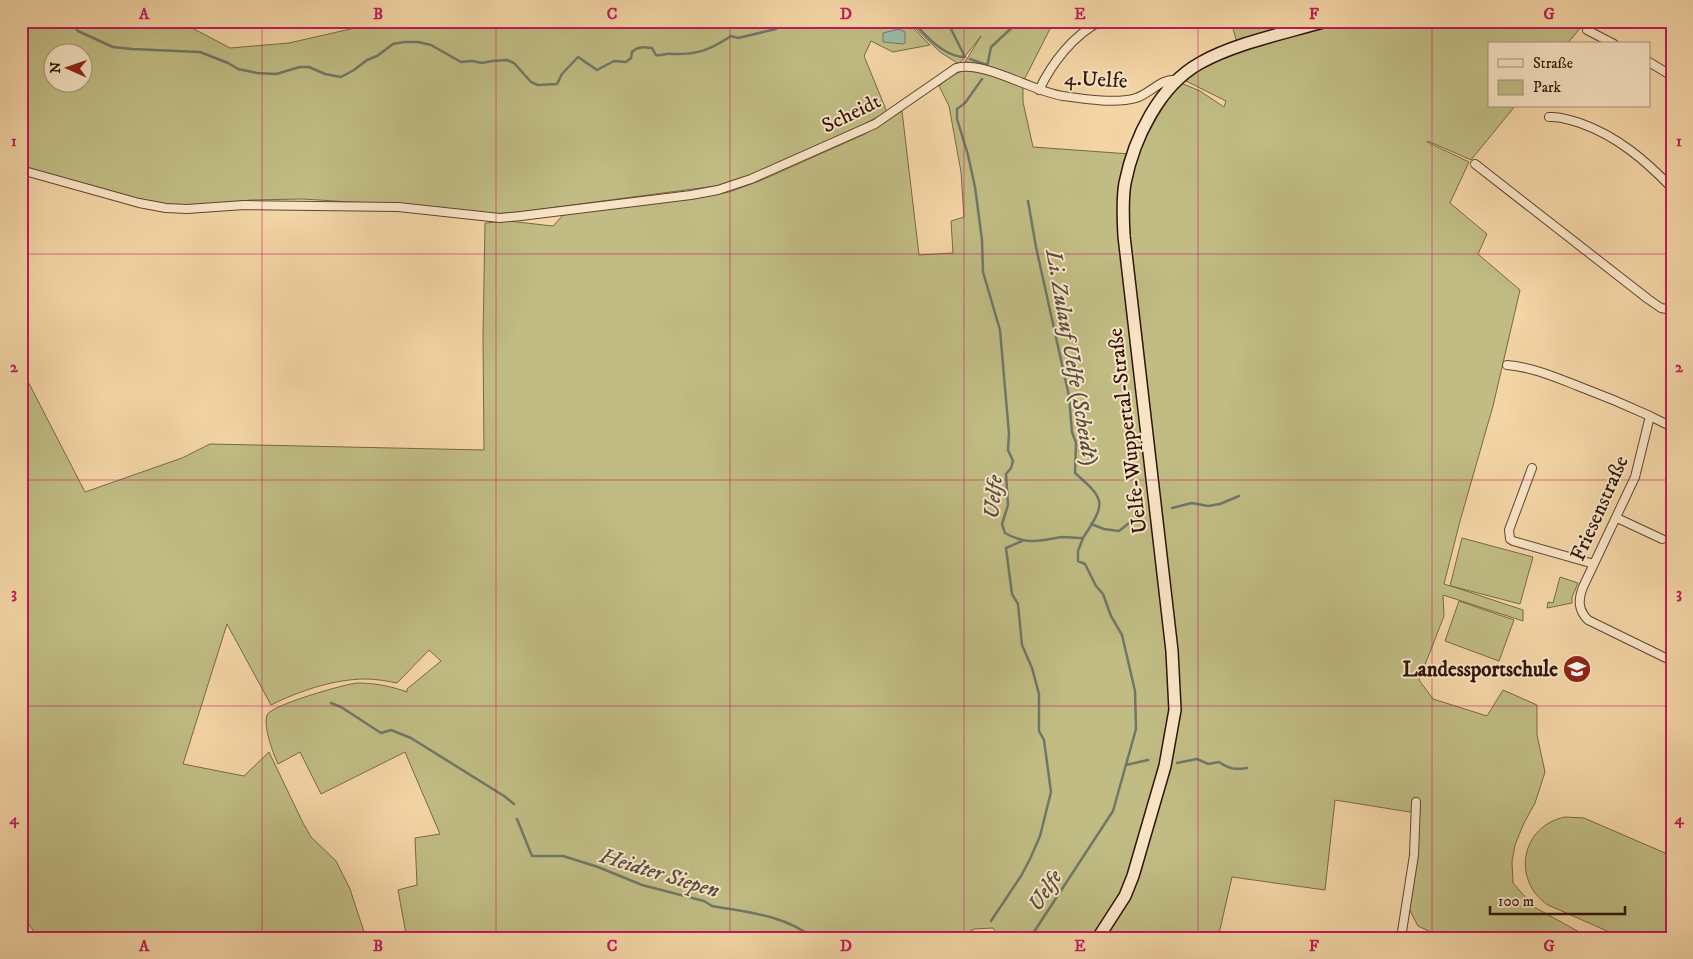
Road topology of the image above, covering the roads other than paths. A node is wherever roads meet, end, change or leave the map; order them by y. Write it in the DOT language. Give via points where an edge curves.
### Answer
graph roads {
  1 [pos="1101,21"];
  2 [pos="1326,21"];
  3 [pos="1587,30"];
  4 [pos="1610,42"];
  5 [pos="1650,63"];
  6 [pos="960,67"];
  7 [pos="1672,76"];
  8 [pos="1178,80"];
  9 [pos="1039,90"];
  10 [pos="1549,117"];
  11 [pos="1475,164"];
  12 [pos="21,170"];
  13 [pos="1672,188"];
  14 [pos="1672,310"];
  15 [pos="1507,364"];
  16 [pos="1650,416"];
  17 [pos="1672,427"];
  18 [pos="1532,468"];
  19 [pos="1617,518"];
  20 [pos="1662,539"];
  21 [pos="1594,564"];
  22 [pos="1672,661"];
  23 [pos="1416,802"];
  24 [pos="1098,938"];
  25 [pos="1401,938"];
  1 -- 9 [label="street, 4.Uelfe" via="1082,34 1055,61"];
  2 -- 8 [label="main road, Uelfe-Wuppertal-Straße" via="1224,52 1199,63"];
  3 -- 4 [label="street"];
  5 -- 7 [label="street"];
  6 -- 9 [label="street, 4.Uelfe" via="999,74"];
  6 -- 12 [label="street, Scheidt" via="875,124 751,179 718,190 500,218 398,206 166,208"];
  8 -- 9 [label="street, 4.Uelfe" via="1168,80 1141,96 1125,100 1064,96"];
  8 -- 24 [label="main road, Uelfe-Wuppertal-Straße" via="1156,108 1133,154 1125,184 1123,217 1172,651 1175,710 1165,766 1133,876 1125,896"];
  10 -- 13 [label="street" via="1568,119 1618,141"];
  11 -- 14 [label="street" via="1655,304"];
  15 -- 16 [label="street" via="1548,374"];
  16 -- 17 [label="street"];
  16 -- 19 [label="street, Friesenstraße" via="1635,477"];
  18 -- 21 [label="street" via="1509,530 1510,539"];
  19 -- 20 [label="street"];
  19 -- 21 [label="street, Friesenstraße"];
  21 -- 22 [label="street, Friesenstraße" via="1579,596 1579,606 1588,620"];
  23 -- 25 [label="street" via="1414,855"];
}
